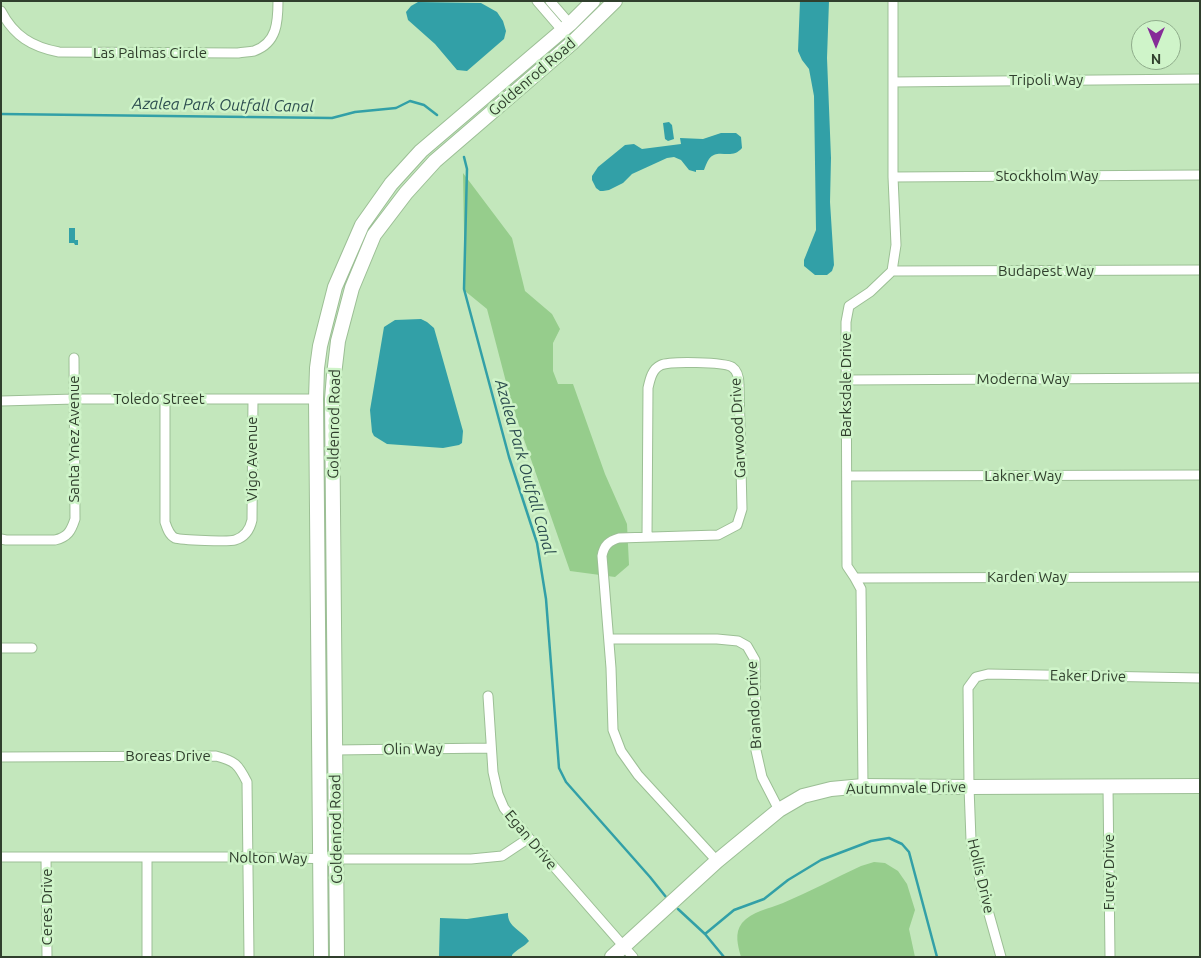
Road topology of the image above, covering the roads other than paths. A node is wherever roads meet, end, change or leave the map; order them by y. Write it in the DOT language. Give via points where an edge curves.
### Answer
graph roads {
  1 [pos="278,1"];
  2 [pos="538,1"];
  3 [pos="550,1"];
  4 [pos="594,1"];
  5 [pos="615,1"];
  6 [pos="893,1"];
  7 [pos="1,11"];
  8 [pos="4,24"];
  9 [pos="566,27"];
  10 [pos="572,44"];
  11 [pos="544,66"];
  12 [pos="1200,79"];
  13 [pos="893,82"];
  14 [pos="1200,175"];
  15 [pos="893,177"];
  16 [pos="379,201"];
  17 [pos="368,249"];
  18 [pos="1200,270"];
  19 [pos="892,272"];
  20 [pos="74,358"];
  21 [pos="1200,378"];
  22 [pos="846,380"];
  23 [pos="75,399"];
  24 [pos="165,399"];
  25 [pos="253,399"];
  26 [pos="316,399"];
  27 [pos="1,401"];
  28 [pos="1200,475"];
  29 [pos="846,476"];
  30 [pos="647,536"];
  31 [pos="1,539"];
  32 [pos="317,569"];
  33 [pos="1200,577"];
  34 [pos="855,578"];
  35 [pos="334,622"];
  36 [pos="609,639"];
  37 [pos="1,648"];
  38 [pos="32,648"];
  39 [pos="976,677"];
  40 [pos="1200,678"];
  41 [pos="488,696"];
  42 [pos="491,748"];
  43 [pos="335,750"];
  44 [pos="1,757"];
  45 [pos="863,786"];
  46 [pos="1200,786"];
  47 [pos="969,787"];
  48 [pos="1108,787"];
  49 [pos="779,810"];
  50 [pos="528,838"];
  51 [pos="1,857"];
  52 [pos="46,857"];
  53 [pos="147,857"];
  54 [pos="248,857"];
  55 [pos="320,858"];
  56 [pos="336,859"];
  57 [pos="717,861"];
  58 [pos="629,952"];
  59 [pos="47,957"];
  60 [pos="147,957"];
  61 [pos="248,957"];
  62 [pos="321,957"];
  63 [pos="337,957"];
  64 [pos="612,957"];
  65 [pos="1001,957"];
  66 [pos="1110,957"];
  1 -- 8 [label="street, Las Palmas Circle" via="277,28 269,42 254,51 238,53 59,52 32,44"];
  2 -- 9 [label="street"];
  3 -- 9 [label="street"];
  4 -- 9 [label="main road, Goldenrod Road"];
  4 -- 10 [label="main road"];
  5 -- 10 [label="main road, Goldenrod Road"];
  6 -- 13 [label="street"];
  7 -- 8 [label="street, Las Palmas Circle"];
  9 -- 11 [label="main road" via="564,42 548,57"];
  9 -- 16 [label="main road, Goldenrod Road" via="420,151"];
  10 -- 11 [label="main road, Goldenrod Road"];
  11 -- 17 [label="main road, Goldenrod Road" via="436,161 406,193 374,235"];
  12 -- 13 [label="street, Tripoli Way"];
  13 -- 15 [label="street"];
  14 -- 15 [label="street, Stockholm Way"];
  15 -- 19 [label="street" via="896,245"];
  16 -- 17 [label="main road" via="364,244"];
  16 -- 26 [label="main road, Goldenrod Road" via="362,225 335,287 320,346"];
  17 -- 35 [label="main road, Goldenrod Road" via="352,288 338,341 334,375"];
  18 -- 19 [label="street, Budapest Way"];
  19 -- 22 [label="street, Barksdale Drive" via="849,306"];
  20 -- 23 [label="street, Santa Ynez Avenue"];
  21 -- 22 [label="street, Moderna Way"];
  22 -- 29 [label="street, Barksdale Drive"];
  23 -- 24 [label="street, Toledo Street"];
  23 -- 27 [label="street, Toledo Street"];
  23 -- 31 [label="street, Santa Ynez Avenue" via="75,519 71,531 55,540"];
  24 -- 25 [label="street, Toledo Street"];
  24 -- 25 [label="street, Vigo Avenue" via="165,522 169,533 184,540 234,540 250,529"];
  25 -- 26 [label="street, Toledo Street"];
  26 -- 32 [label="main road, Goldenrod Road"];
  28 -- 29 [label="street, Lakner Way"];
  29 -- 34 [label="street, Barksdale Drive" via="847,566"];
  30 -- 30 [label="street, Garwood Drive" via="648,388 651,375 670,362 720,364 732,368 738,375 739,385 742,509 737,525 718,535"];
  30 -- 36 [label="street, Garwood Drive" via="619,538 604,549"];
  32 -- 35 [label="main road" via="323,578 324,608"];
  32 -- 55 [label="main road, Goldenrod Road"];
  33 -- 34 [label="street, Karden Way"];
  34 -- 45 [label="street, Barksdale Drive" via="861,589"];
  35 -- 43 [label="main road, Goldenrod Road"];
  36 -- 49 [label="street, Brando Drive" via="738,640 747,646 754,660 755,746 762,776"];
  36 -- 57 [label="street, Garwood Drive" via="613,730 621,750 638,775"];
  37 -- 38 [label="street"];
  39 -- 40 [label="street, Eaker Drive" via="988,674"];
  39 -- 47 [label="street, Hollis Drive" via="968,688"];
  41 -- 42 [label="street, Egan Drive"];
  42 -- 43 [label="street, Olin Way"];
  42 -- 50 [label="street, Egan Drive" via="498,794 504,808"];
  43 -- 56 [label="main road, Goldenrod Road"];
  44 -- 54 [label="street, Boreas Drive" via="216,756 230,760 240,768 247,782"];
  45 -- 47 [label="main road, Autumnvale Drive"];
  45 -- 49 [label="main road, Autumnvale Drive" via="804,796"];
  46 -- 48 [label="main road, Autumnvale Drive"];
  47 -- 48 [label="main road, Autumnvale Drive"];
  47 -- 65 [label="street, Hollis Drive" via="971,840"];
  48 -- 66 [label="street, Furey Drive"];
  49 -- 57 [label="main road, Autumnvale Drive"];
  50 -- 56 [label="street, Nolton Way" via="502,856"];
  50 -- 58 [label="street, Egan Drive"];
  51 -- 52 [label="street, Nolton Way"];
  52 -- 53 [label="street, Nolton Way"];
  52 -- 59 [label="street, Ceres Drive"];
  53 -- 54 [label="street, Nolton Way"];
  53 -- 60 [label="street"];
  54 -- 55 [label="street, Nolton Way"];
  54 -- 61 [label="street, Boreas Drive"];
  55 -- 56 [label="street, Nolton Way"];
  55 -- 62 [label="main road, Goldenrod Road"];
  56 -- 63 [label="main road, Goldenrod Road"];
  57 -- 58 [label="main road, Autumnvale Drive"];
  58 -- 64 [label="main road, Autumnvale Drive"];
}
